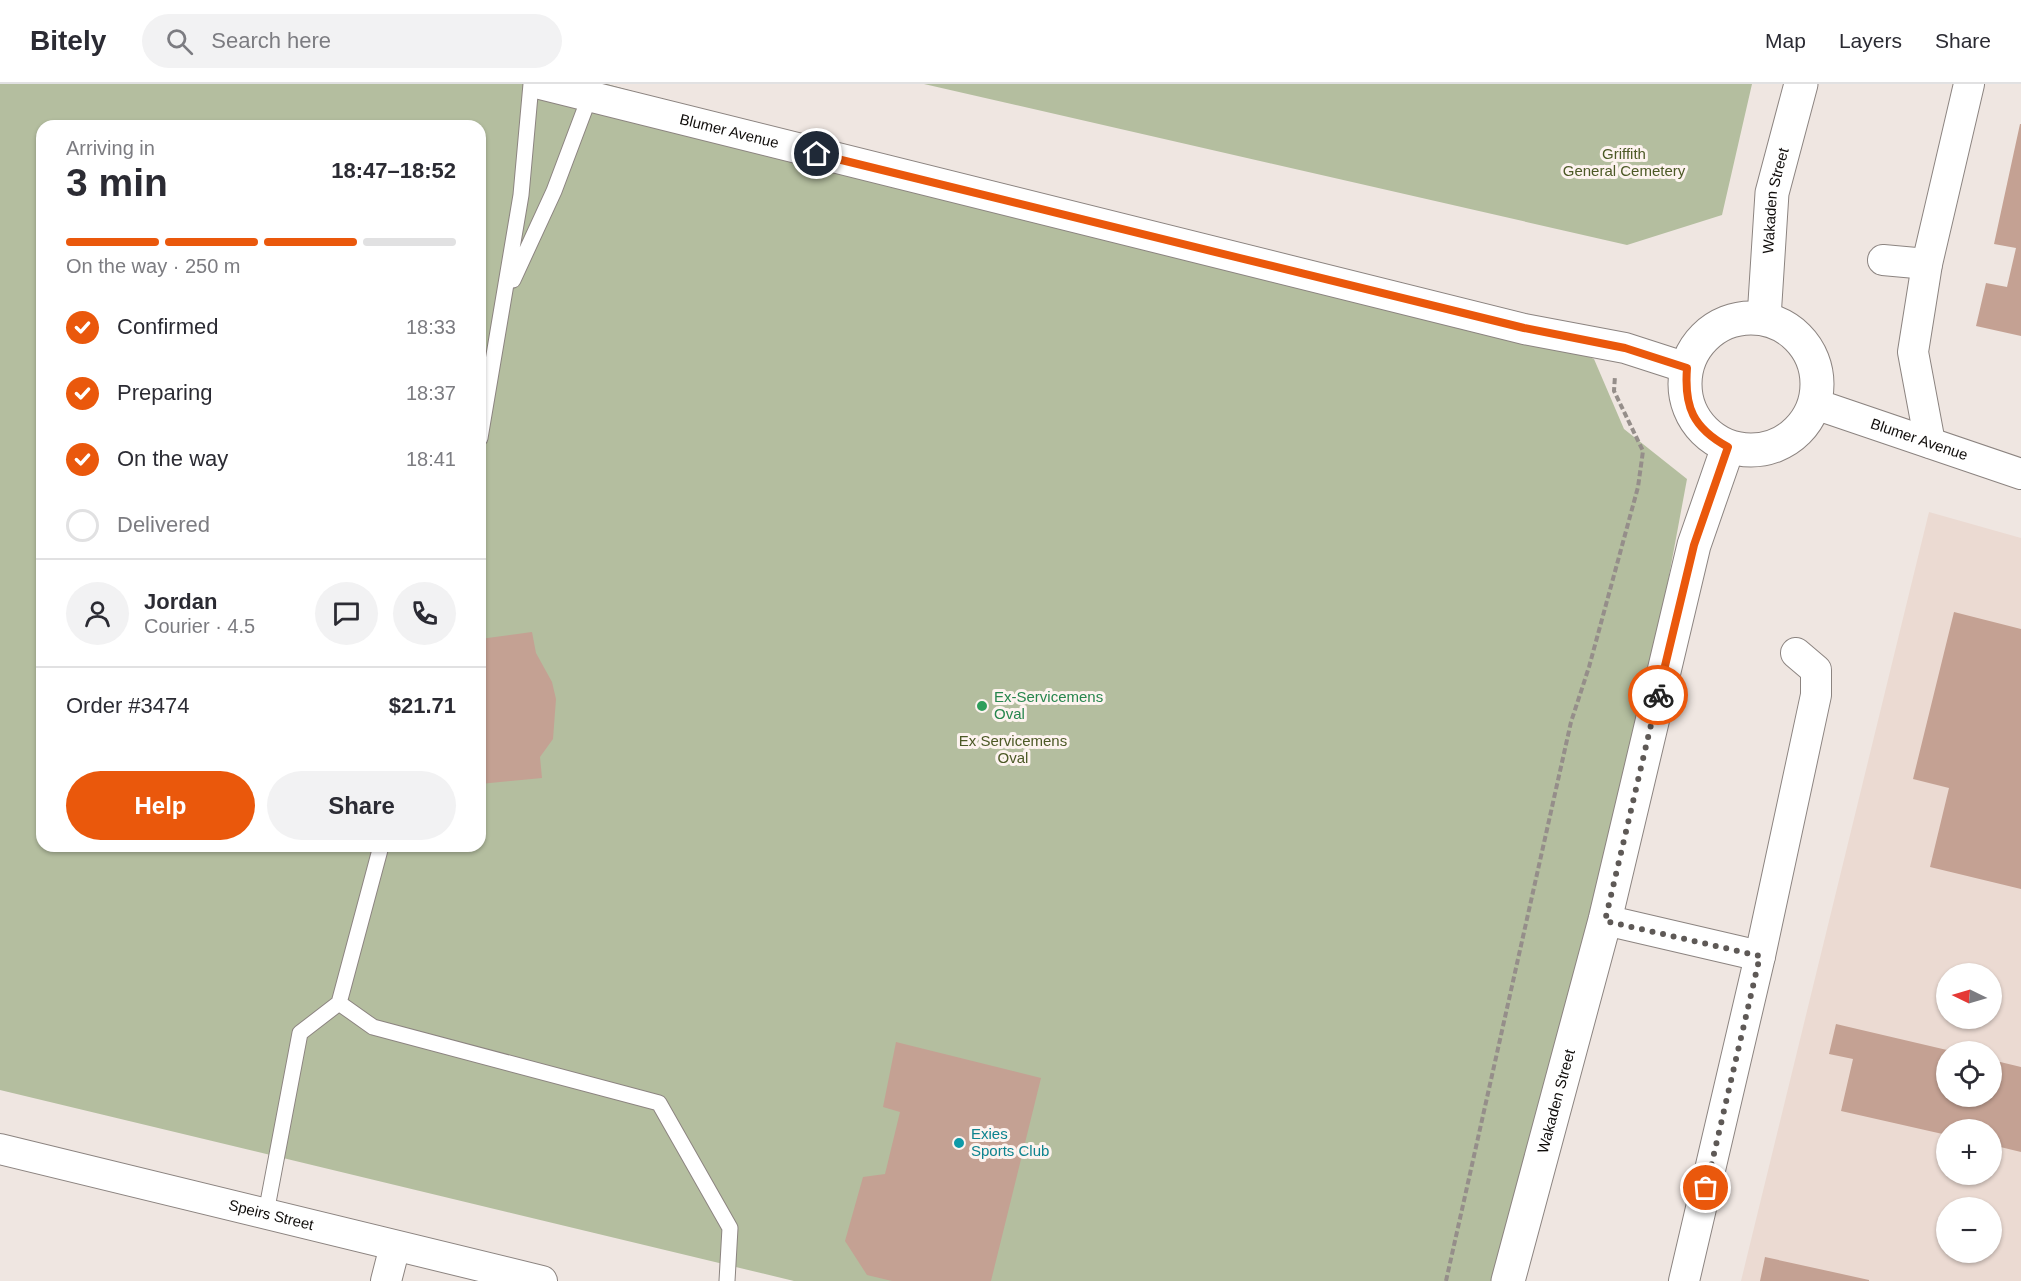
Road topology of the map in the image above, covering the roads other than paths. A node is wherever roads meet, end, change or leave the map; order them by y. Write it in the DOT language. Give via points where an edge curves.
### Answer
graph roads {
  1 [pos="531,84"];
  2 [pos="540,84"];
  3 [pos="1801,84"];
  4 [pos="1969,84"];
  5 [pos="589,98"];
  6 [pos="1883,260"];
  7 [pos="1927,264"];
  8 [pos="506,296"];
  9 [pos="1764,318"];
  10 [pos="1687,368"];
  11 [pos="1815,404"];
  12 [pos="486,405"];
  13 [pos="1930,443"];
  14 [pos="1728,447"];
  15 [pos="2021,474"];
  16 [pos="1796,653"];
  17 [pos="379,852"];
  18 [pos="1605,921"];
  19 [pos="1760,956"];
  20 [pos="339,1003"];
  21 [pos="0,1149"];
  22 [pos="266,1214"];
  23 [pos="395,1246"];
  24 [pos="386,1281"];
  25 [pos="542,1281"];
  26 [pos="726,1281"];
  27 [pos="1509,1281"];
  28 [pos="1684,1281"];
  1 -- 8 [label="lane" via="521,195"];
  2 -- 5 [label="street, Blumer Avenue"];
  3 -- 9 [label="main road, Wakaden Street" via="1772,193"];
  4 -- 7 [label="street"];
  5 -- 8 [label="lane" via="554,191"];
  5 -- 10 [label="street, Blumer Avenue" via="1524,328 1625,348"];
  6 -- 7 [label="street"];
  7 -- 13 [label="street" via="1913,352"];
  8 -- 12 [label="lane"];
  9 -- 10 [label="main road" via="1722,324 1694,349"];
  9 -- 11 [label="main road" via="1783,325 1810,352 1817,371"];
  10 -- 14 [label="main road" via="1685,392 1689,408 1699,426"];
  11 -- 13 [label="street, Blumer Avenue"];
  11 -- 14 [label="main road" via="1805,424 1772,448 1750,451"];
  13 -- 15 [label="street, Blumer Avenue"];
  14 -- 18 [label="main road, Wakaden Street" via="1694,545"];
  16 -- 19 [label="street" via="1816,670 1816,695"];
  17 -- 20 [label="lane"];
  18 -- 19 [label="street"];
  18 -- 27 [label="main road, Wakaden Street"];
  19 -- 28 [label="street"];
  20 -- 22 [label="lane" via="300,1033"];
  20 -- 26 [label="lane" via="373,1027 659,1103 730,1228"];
  21 -- 22 [label="street, Speirs Street"];
  22 -- 23 [label="street, Speirs Street"];
  23 -- 24 [label="street"];
  23 -- 25 [label="street, Speirs Street"];
}
